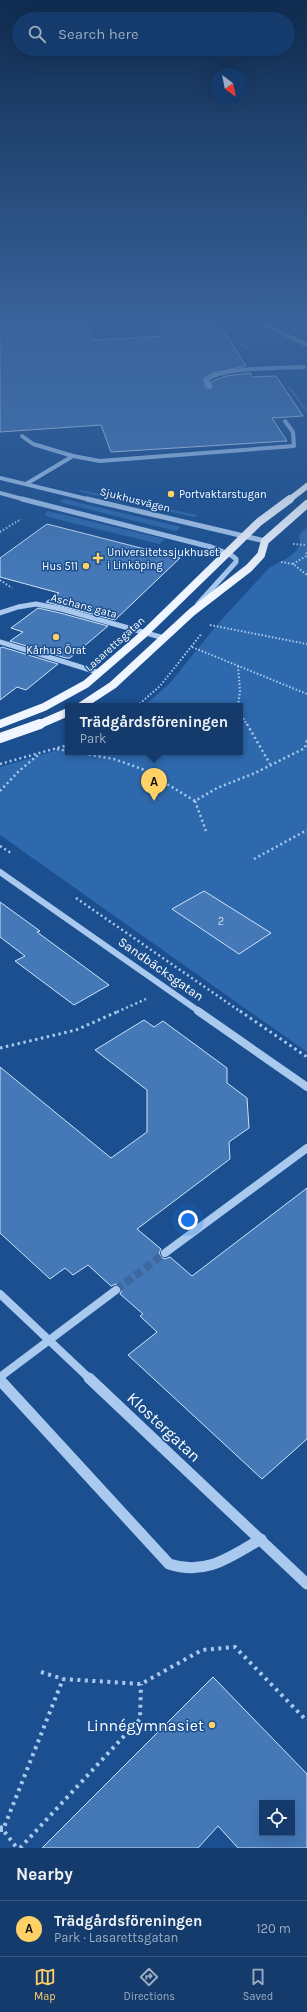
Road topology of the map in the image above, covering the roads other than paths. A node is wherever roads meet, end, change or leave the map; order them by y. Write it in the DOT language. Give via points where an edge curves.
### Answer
graph roads {
  1 [pos="285,421"];
  2 [pos="22,436"];
  3 [pos="73,456"];
  4 [pos="0,478"];
  5 [pos="26,484"];
  6 [pos="307,486"];
  7 [pos="0,493"];
  8 [pos="307,504"];
  9 [pos="243,536"];
  10 [pos="265,541"];
  11 [pos="226,553"];
  12 [pos="192,612"];
  13 [pos="0,613"];
  14 [pos="145,633"];
  15 [pos="164,638"];
  16 [pos="0,642"];
  17 [pos="100,673"];
  18 [pos="86,703"];
  19 [pos="65,713"];
  20 [pos="0,724"];
  21 [pos="0,738"];
  22 [pos="0,872"];
  23 [pos="307,1087"];
  24 [pos="307,1148"];
  25 [pos="165,1253"];
  26 [pos="116,1290"];
  27 [pos="0,1294"];
  28 [pos="49,1339"];
  29 [pos="0,1377"];
  30 [pos="0,1380"];
  31 [pos="261,1539"];
  32 [pos="307,1584"];
  1 -- 3 [label="street" via="293,432 294,446 100,460"];
  2 -- 3 [label="street" via="33,444"];
  3 -- 5 [label="street"];
  4 -- 5 [label="street, Sjukhusvägen"];
  5 -- 9 [label="street, Sjukhusvägen"];
  6 -- 9 [label="main road, Lasarettsgatan" via="265,516"];
  7 -- 11 [label="street, Sjukhusvägen" via="196,542"];
  8 -- 10 [label="main road"];
  9 -- 10 [label="street, Sjukhusvägen"];
  9 -- 11 [label="main road, Lasarettsgatan"];
  10 -- 12 [label="main road" via="261,555 249,568"];
  11 -- 12 [label="street" via="236,559 236,562"];
  11 -- 14 [label="main road, Lasarettsgatan"];
  12 -- 15 [label="main road"];
  13 -- 14 [label="street, Aschans gata" via="36,604"];
  14 -- 15 [label="street, Aschans gata"];
  14 -- 17 [label="main road, Lasarettsgatan"];
  15 -- 18 [label="main road" via="113,685"];
  16 -- 17 [label="street"];
  17 -- 20 [label="main road, Lasarettsgatan" via="68,695"];
  19 -- 21 [label="main road"];
  22 -- 23 [label="street, Sandbäcksgatan"];
  24 -- 25 [label="street"];
  26 -- 28 [label="street"];
  27 -- 28 [label="street, Klostergatan"];
  28 -- 29 [label="street"];
  28 -- 31 [label="street, Klostergatan"];
  30 -- 31 [label="street" via="170,1564 182,1570 207,1568"];
  31 -- 32 [label="street, Klostergatan"];
}
